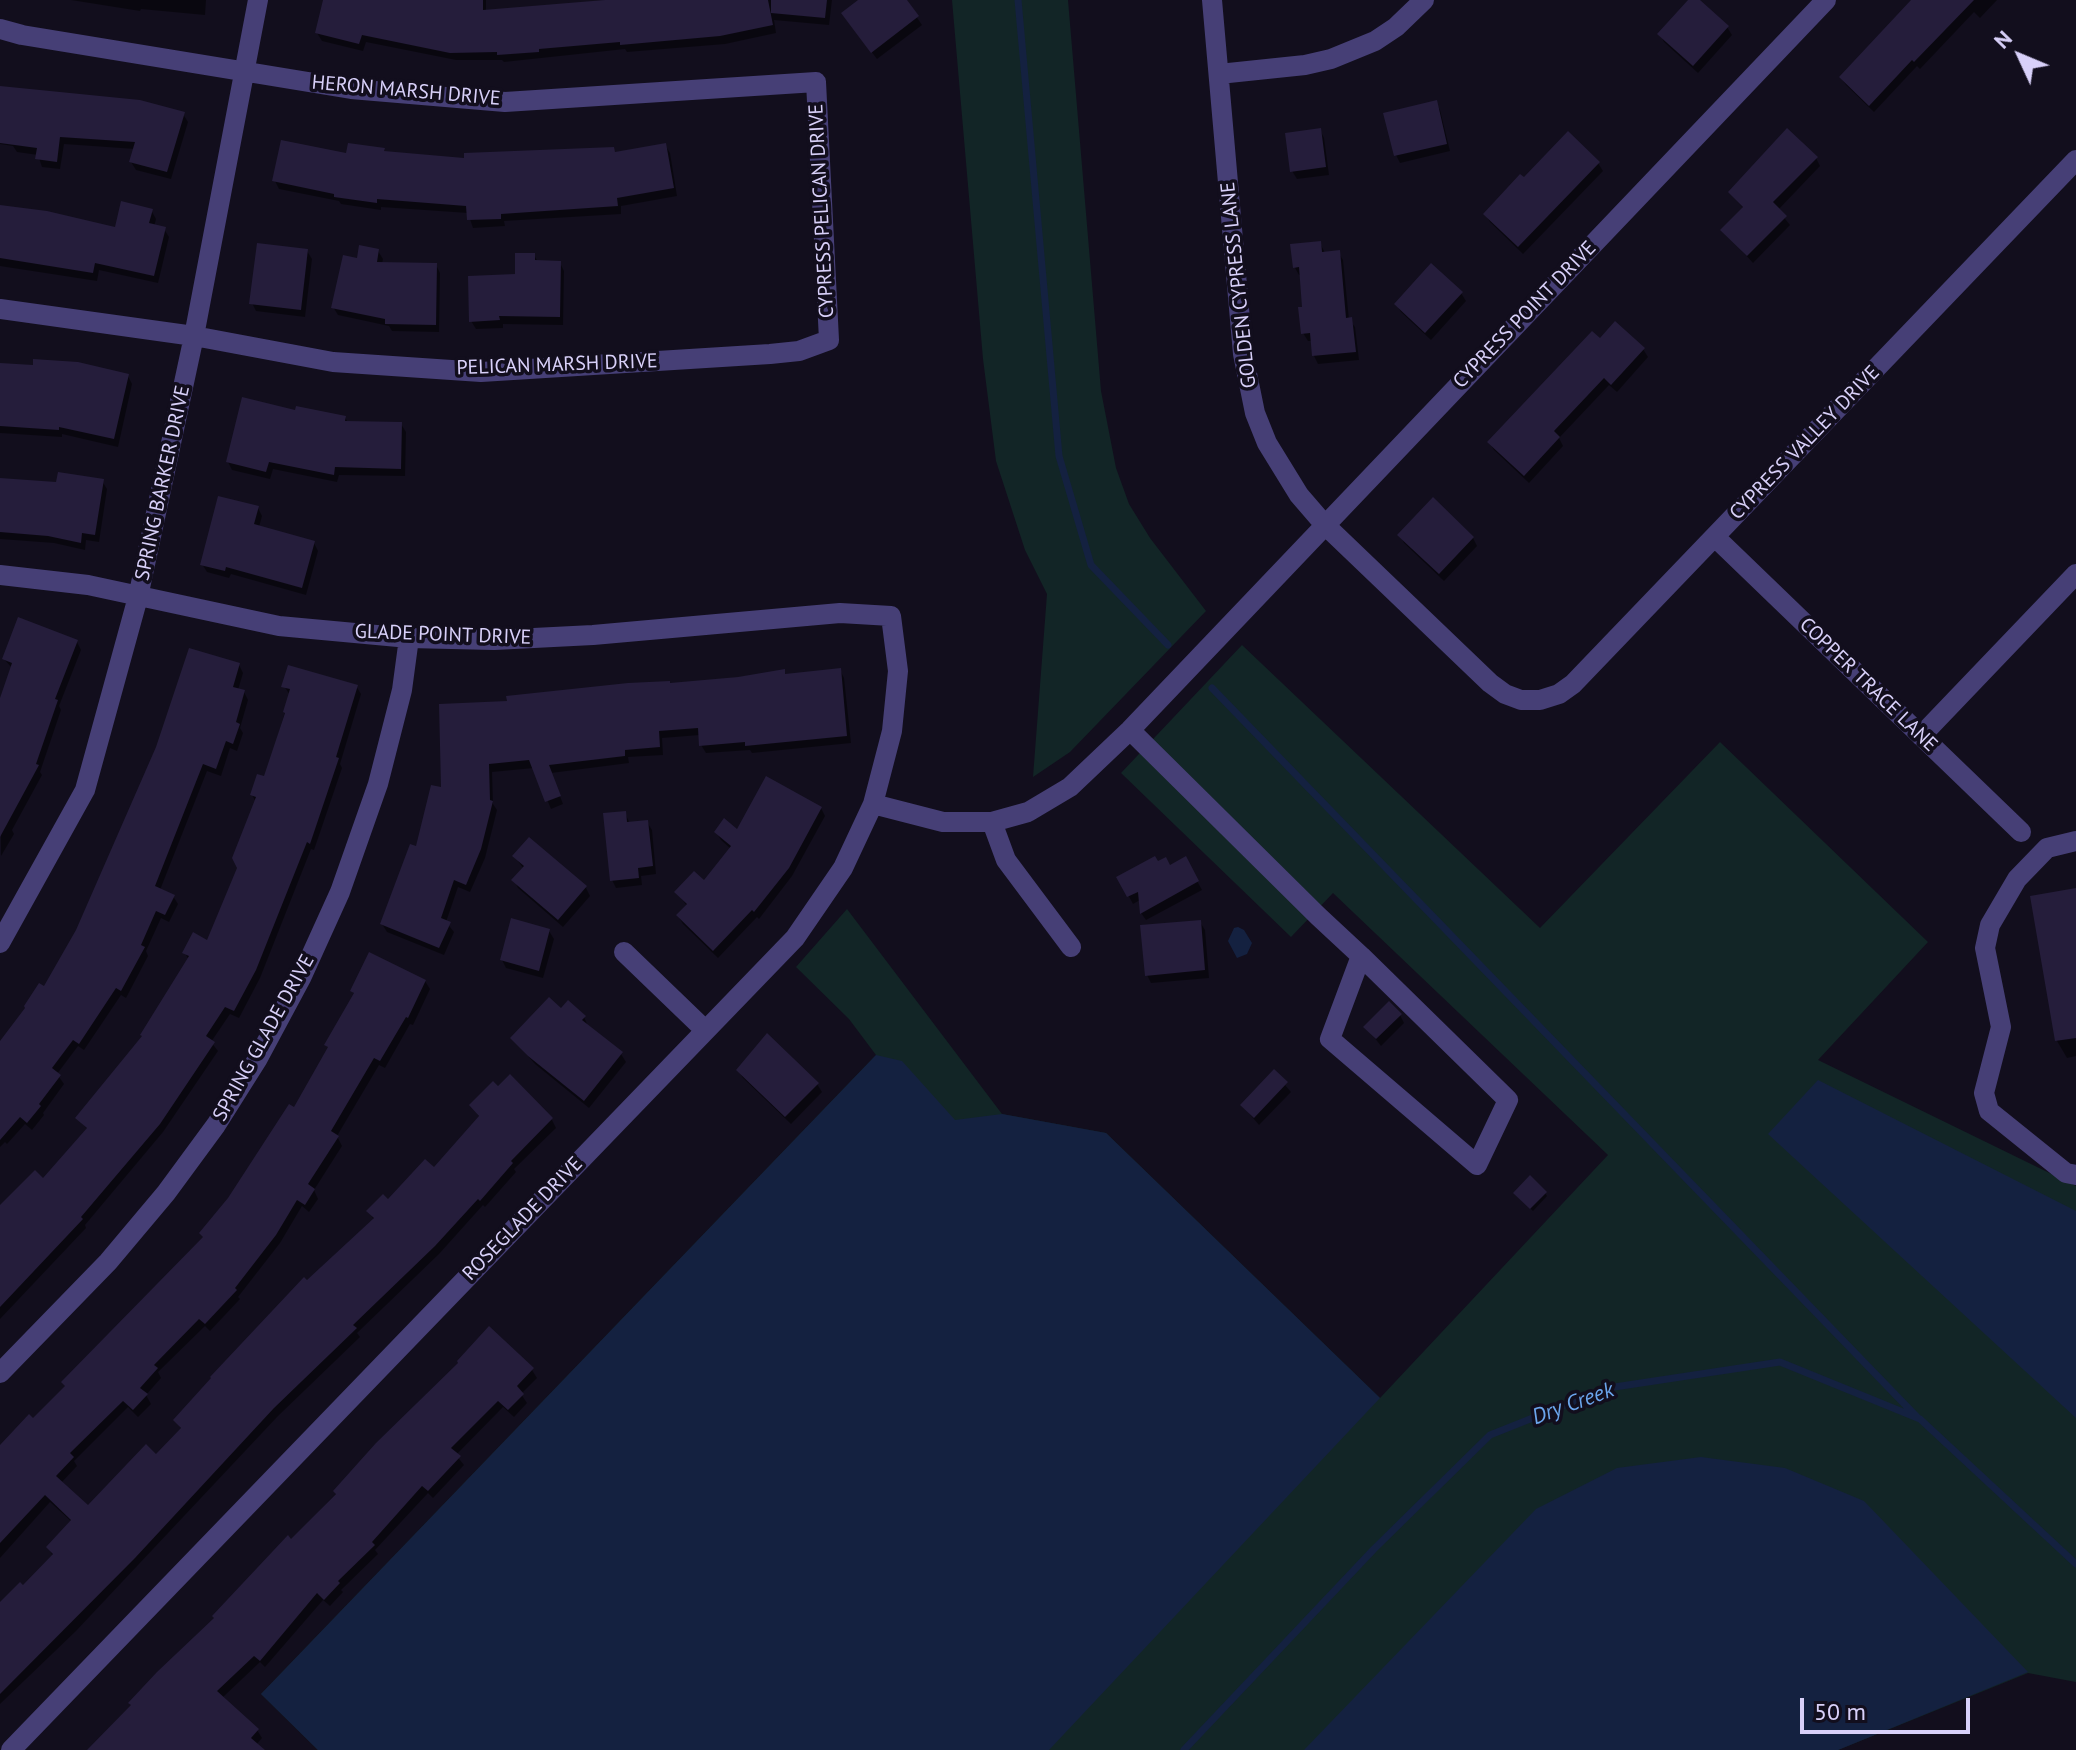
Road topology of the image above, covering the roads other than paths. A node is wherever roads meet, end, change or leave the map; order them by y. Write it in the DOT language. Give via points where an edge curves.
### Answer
graph roads {
  1 [pos="258,0"];
  2 [pos="1212,0"];
  3 [pos="1424,0"];
  4 [pos="1826,0"];
  5 [pos="0,29"];
  6 [pos="243,72"];
  7 [pos="1219,74"];
  8 [pos="816,82"];
  9 [pos="2076,160"];
  10 [pos="0,309"];
  11 [pos="194,336"];
  12 [pos="829,340"];
  13 [pos="1324,524"];
  14 [pos="1715,537"];
  15 [pos="2076,574"];
  16 [pos="0,575"];
  17 [pos="138,597"];
  18 [pos="891,616"];
  19 [pos="409,638"];
  20 [pos="1521,700"];
  21 [pos="1130,730"];
  22 [pos="1921,736"];
  23 [pos="873,804"];
  24 [pos="992,822"];
  25 [pos="2021,832"];
  26 [pos="2076,841"];
  27 [pos="0,943"];
  28 [pos="1071,947"];
  29 [pos="624,952"];
  30 [pos="1361,956"];
  31 [pos="705,1030"];
  32 [pos="2076,1175"];
  33 [pos="0,1373"];
  34 [pos="25,1745"];
  1 -- 6 [label="street, SPRING BARKER DRIVE"];
  2 -- 7 [label="street, GOLDEN CYPRESS LANE"];
  3 -- 7 [label="street" via="1396,27 1354,51 1305,65"];
  4 -- 13 [label="street, CYPRESS POINT DRIVE"];
  5 -- 6 [label="street, HERON MARSH DRIVE"];
  6 -- 8 [label="street, HERON MARSH DRIVE" via="351,89 505,102"];
  6 -- 11 [label="street, SPRING BARKER DRIVE"];
  7 -- 13 [label="street, GOLDEN CYPRESS LANE" via="1251,398 1280,468"];
  8 -- 12 [label="street, CYPRESS PELICAN DRIVE"];
  9 -- 14 [label="street, CYPRESS VALLEY DRIVE"];
  10 -- 11 [label="street, PELICAN MARSH DRIVE"];
  11 -- 12 [label="street, PELICAN MARSH DRIVE" via="333,362 481,372 770,354"];
  11 -- 17 [label="street, SPRING BARKER DRIVE"];
  13 -- 20 [label="street, GOLDEN CYPRESS LANE" via="1490,683"];
  13 -- 21 [label="street, CYPRESS POINT DRIVE"];
  14 -- 20 [label="street, CYPRESS VALLEY DRIVE" via="1573,684 1540,700"];
  14 -- 22 [label="street, COPPER TRACE LANE"];
  15 -- 22 [label="street"];
  16 -- 17 [label="street, GLADE POINT DRIVE"];
  17 -- 19 [label="street, GLADE POINT DRIVE" via="279,626"];
  17 -- 27 [label="street, SPRING BARKER DRIVE" via="85,790"];
  18 -- 19 [label="street, GLADE POINT DRIVE" via="840,613 494,640"];
  18 -- 23 [label="street, ROSEGLADE DRIVE" via="898,671 892,731"];
  19 -- 33 [label="street, SPRING GLADE DRIVE" via="378,784 340,892 257,1060 166,1193 108,1262"];
  21 -- 24 [label="street" via="1070,787 1028,812"];
  21 -- 30 [label="street"];
  22 -- 25 [label="street, COPPER TRACE LANE"];
  23 -- 24 [label="street" via="943,822"];
  23 -- 31 [label="street, ROSEGLADE DRIVE" via="843,868 795,938"];
  24 -- 28 [label="street" via="1006,860"];
  26 -- 32 [label="street" via="2047,848 2017,879 1990,925 1985,948 2001,1027 1984,1093 1989,1111 2066,1173"];
  29 -- 31 [label="street"];
  30 -- 30 [label="street" via="1330,1039 1477,1165 1508,1100"];
  31 -- 34 [label="street, ROSEGLADE DRIVE"];
}
